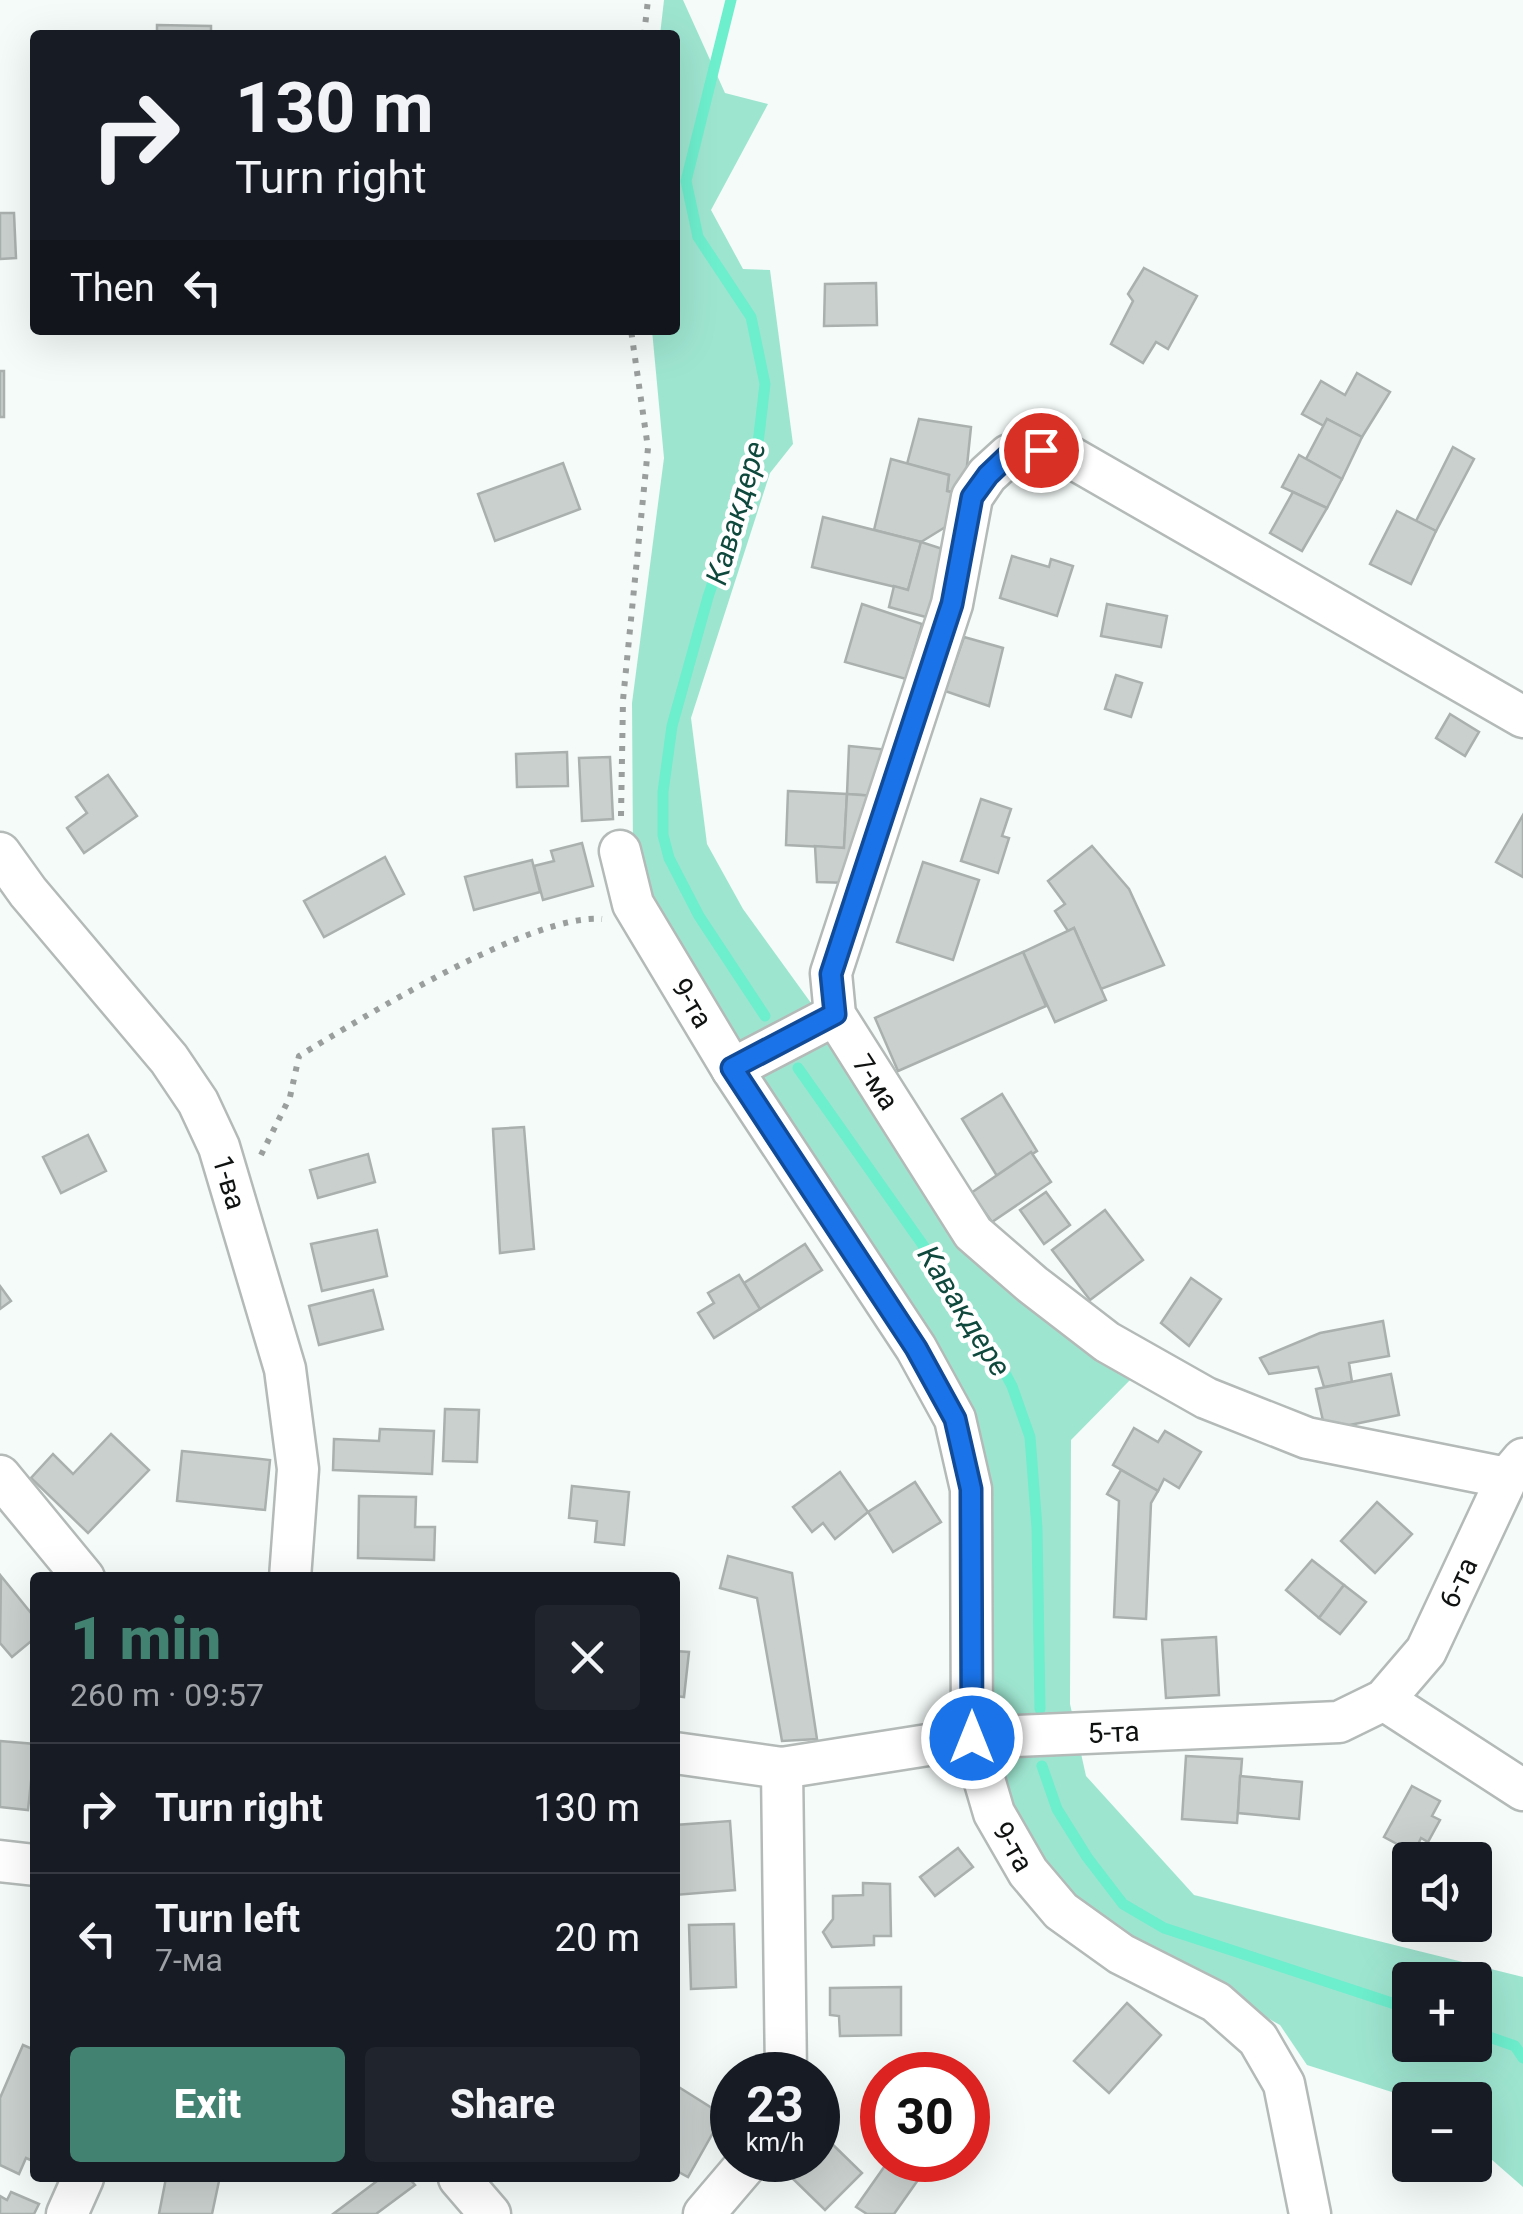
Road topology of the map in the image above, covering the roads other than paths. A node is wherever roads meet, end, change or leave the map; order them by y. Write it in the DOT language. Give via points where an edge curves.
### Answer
graph roads {
  1 [pos="1523,716"];
  2 [pos="620,852"];
  3 [pos="0,853"];
  4 [pos="835,1014"];
  5 [pos="732,1068"];
  6 [pos="1515,1468"];
  7 [pos="0,1476"];
  8 [pos="79,1572"];
  9 [pos="290,1572"];
  10 [pos="1384,1700"];
  11 [pos="972,1738"];
  12 [pos="680,1754"];
  13 [pos="782,1768"];
  14 [pos="1523,1790"];
  15 [pos="0,1861"];
  16 [pos="30,1864"];
  17 [pos="786,2052"];
  18 [pos="81,2182"];
  19 [pos="463,2182"];
  20 [pos="731,2182"];
  21 [pos="67,2214"];
  22 [pos="490,2214"];
  23 [pos="704,2214"];
  24 [pos="1310,2214"];
  1 -- 4 [label="street" via="1066,455 1009,455 972,497 952,604 831,974"];
  2 -- 5 [label="street, 9-та" via="633,904"];
  3 -- 9 [label="street, 1-ва" via="169,1059 219,1147 286,1369 298,1470"];
  4 -- 5 [label="street"];
  4 -- 6 [label="street, 7-ма" via="974,1233 1106,1342 1206,1398 1307,1438"];
  5 -- 11 [label="street, 9-та" via="916,1348 955,1419 971,1489"];
  6 -- 10 [label="street, 6-та" via="1426,1651"];
  7 -- 8 [label="street"];
  10 -- 11 [label="street, 5-та" via="1339,1722"];
  10 -- 14 [label="street"];
  11 -- 13 [label="street, 5-та"];
  11 -- 24 [label="street, 9-та" via="994,1814 1028,1872 1062,1911 1121,1954 1216,2002 1258,2040 1284,2084"];
  12 -- 13 [label="street, 5-та"];
  13 -- 17 [label="street"];
  15 -- 16 [label="street"];
  18 -- 21 [label="street"];
  19 -- 22 [label="street"];
  20 -- 23 [label="street"];
}
